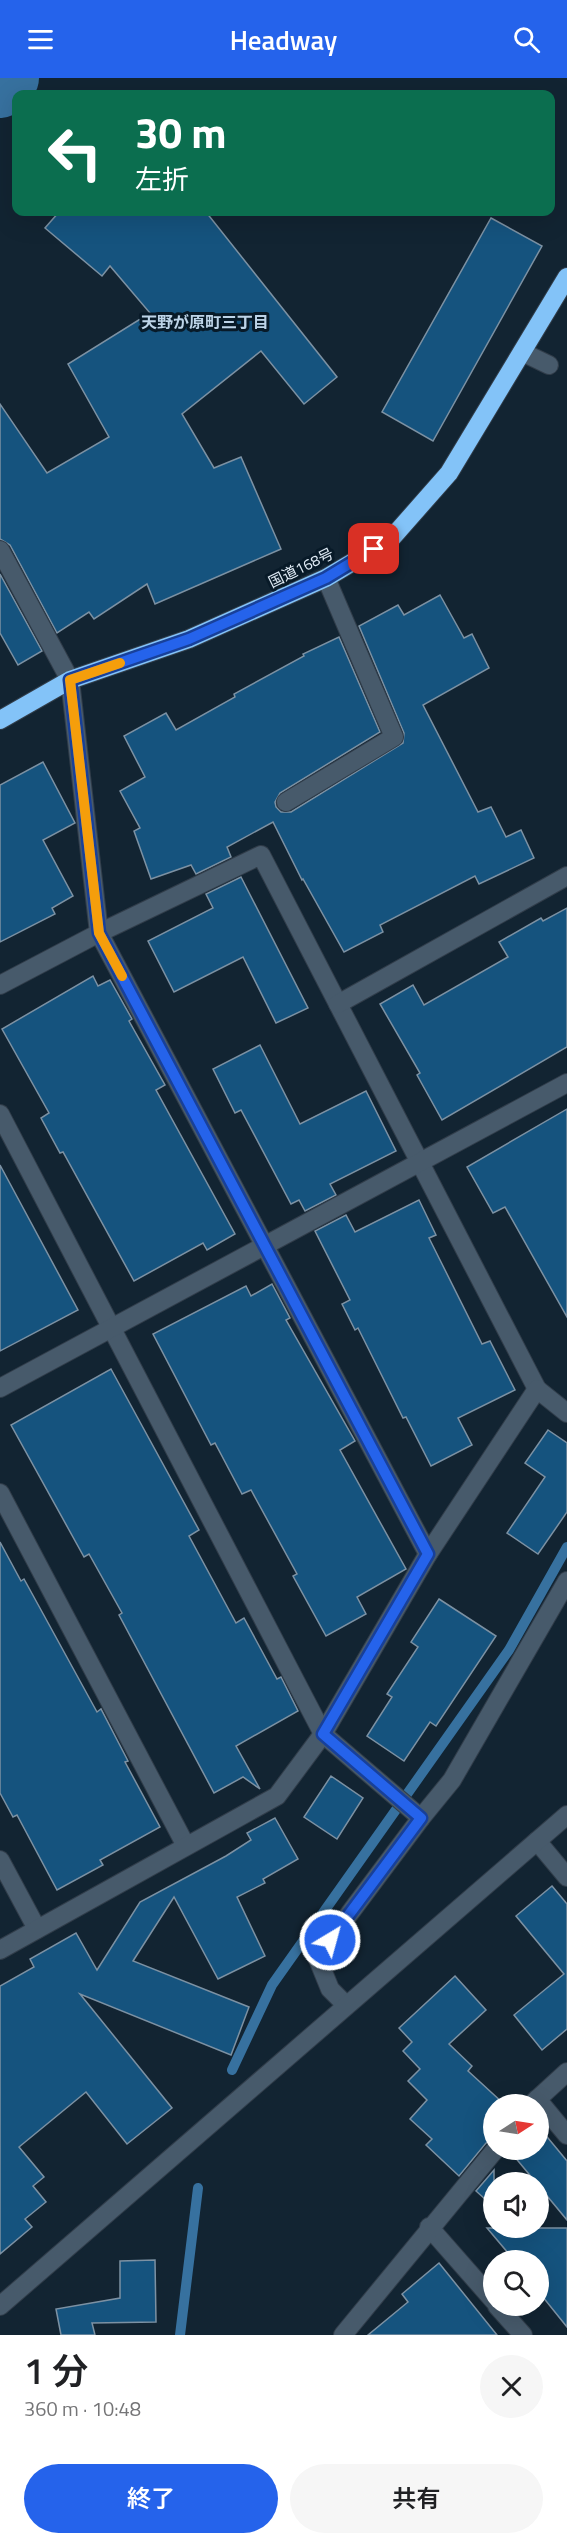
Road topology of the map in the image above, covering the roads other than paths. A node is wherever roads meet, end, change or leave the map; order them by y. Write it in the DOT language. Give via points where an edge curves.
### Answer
graph roads {
  1 [pos="567,277"];
  2 [pos="522,352"];
  3 [pos="549,365"];
  4 [pos="0,550"];
  5 [pos="326,578"];
  6 [pos="70,680"];
  7 [pos="0,720"];
  8 [pos="286,802"];
  9 [pos="567,876"];
  10 [pos="99,933"];
  11 [pos="0,986"];
  12 [pos="338,1004"];
  13 [pos="567,1083"];
  14 [pos="0,1114"];
  15 [pos="420,1162"];
  16 [pos="265,1245"];
  17 [pos="111,1328"];
  18 [pos="0,1388"];
  19 [pos="537,1389"];
  20 [pos="567,1413"];
  21 [pos="0,1493"];
  22 [pos="428,1554"];
  23 [pos="567,1581"];
  24 [pos="323,1734"];
  25 [pos="567,1815"];
  26 [pos="421,1818"];
  27 [pos="537,1841"];
  28 [pos="186,1846"];
  29 [pos="0,1860"];
  30 [pos="567,1877"];
  31 [pos="37,1929"];
  32 [pos="0,1950"];
  33 [pos="346,2005"];
  34 [pos="567,2073"];
  35 [pos="544,2094"];
  36 [pos="549,2116"];
  37 [pos="567,2135"];
  38 [pos="487,2160"];
  39 [pos="429,2228"];
  40 [pos="483,2289"];
  41 [pos="0,2306"];
  42 [pos="506,2316"];
  43 [pos="343,2335"];
  44 [pos="523,2335"];
  1 -- 2 [label="highway, 国道168号"];
  2 -- 3 [label="street"];
  2 -- 5 [label="highway, 国道168号" via="450,473 390,540"];
  4 -- 6 [label="street"];
  5 -- 6 [label="highway, 国道168号" via="189,639"];
  5 -- 8 [label="street" via="394,737"];
  6 -- 7 [label="highway, 国道168号"];
  6 -- 10 [label="street"];
  9 -- 12 [label="street"];
  10 -- 11 [label="street"];
  10 -- 12 [label="street" via="261,855"];
  10 -- 16 [label="street"];
  12 -- 15 [label="street"];
  13 -- 15 [label="street"];
  14 -- 17 [label="street"];
  15 -- 16 [label="street"];
  15 -- 19 [label="street"];
  16 -- 17 [label="street"];
  16 -- 22 [label="street"];
  17 -- 18 [label="street"];
  17 -- 24 [label="street"];
  19 -- 20 [label="street"];
  19 -- 22 [label="street"];
  21 -- 28 [label="street"];
  22 -- 24 [label="street"];
  23 -- 26 [label="street" via="452,1780"];
  24 -- 26 [label="street"];
  24 -- 28 [label="street" via="277,1796"];
  25 -- 27 [label="street"];
  26 -- 33 [label="street" via="317,1957 330,1989"];
  27 -- 30 [label="street"];
  27 -- 33 [label="street"];
  28 -- 31 [label="street"];
  29 -- 31 [label="street"];
  31 -- 32 [label="street"];
  33 -- 41 [label="street"];
  34 -- 35 [label="street"];
  36 -- 37 [label="street"];
  38 -- 39 [label="street"];
  39 -- 40 [label="street"];
  39 -- 43 [label="street"];
  42 -- 44 [label="street"];
}
